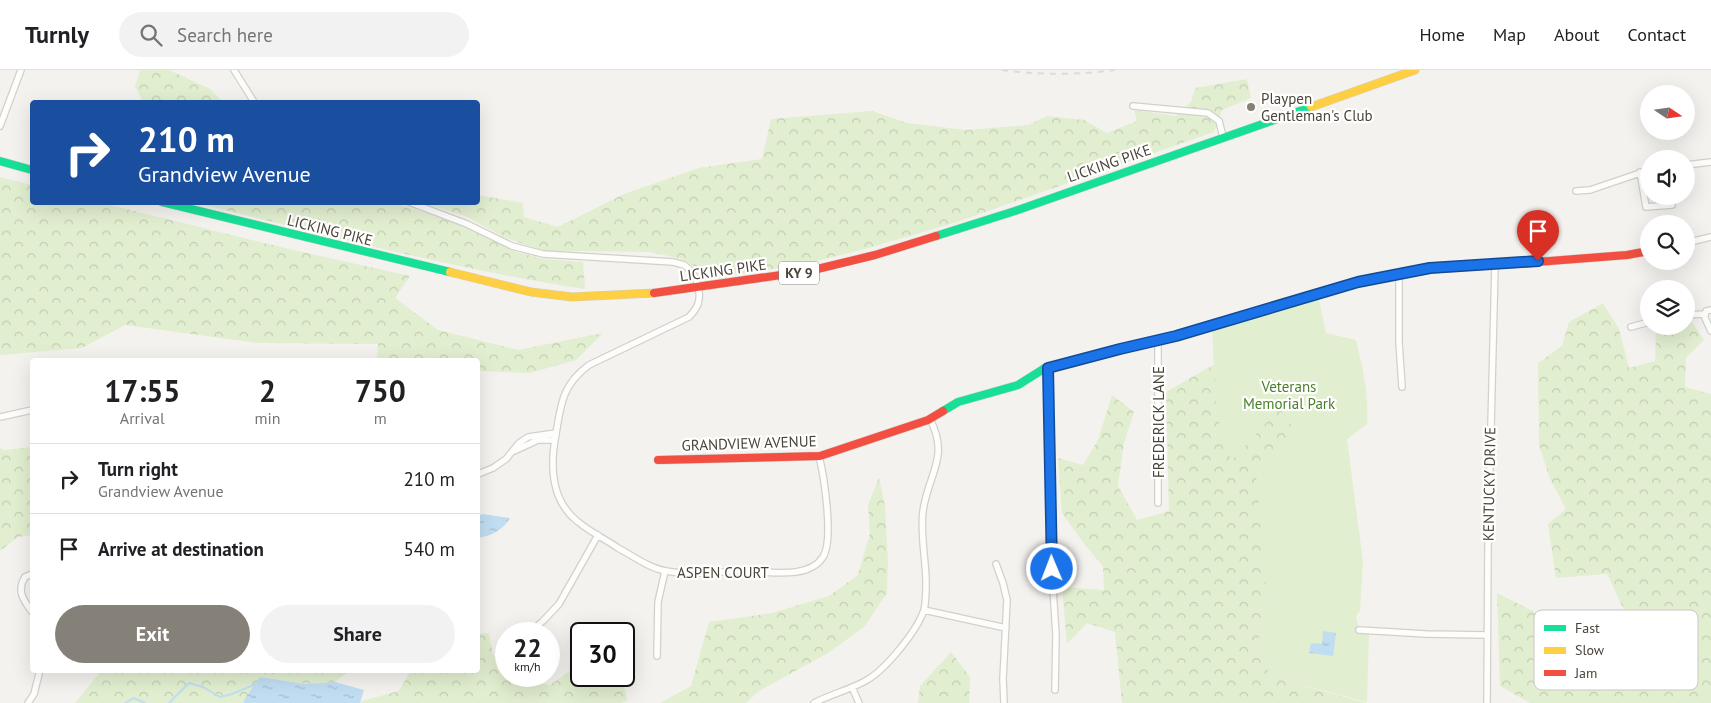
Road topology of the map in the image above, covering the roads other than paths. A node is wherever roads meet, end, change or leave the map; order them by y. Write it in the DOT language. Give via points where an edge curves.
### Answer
graph roads {
  1 [pos="21,70"];
  2 [pos="234,70"];
  3 [pos="1415,70"];
  4 [pos="253,100"];
  5 [pos="1134,106"];
  6 [pos="0,126"];
  7 [pos="1223,138"];
  8 [pos="0,161"];
  9 [pos="1711,162"];
  10 [pos="1695,163"];
  11 [pos="30,169"];
  12 [pos="1640,172"];
  13 [pos="1576,191"];
  14 [pos="174,205"];
  15 [pos="417,205"];
  16 [pos="1646,205"];
  17 [pos="1672,205"];
  18 [pos="1711,237"];
  19 [pos="1695,241"];
  20 [pos="1640,253"];
  21 [pos="1494,265"];
  22 [pos="1399,275"];
  23 [pos="698,287"];
  24 [pos="1711,310"];
  25 [pos="1705,314"];
  26 [pos="1695,315"];
  27 [pos="1640,324"];
  28 [pos="1631,327"];
  29 [pos="1711,331"];
  30 [pos="1158,340"];
  31 [pos="1048,368"];
  32 [pos="1402,387"];
  33 [pos="30,410"];
  34 [pos="0,417"];
  35 [pos="930,419"];
  36 [pos="556,433"];
  37 [pos="554,440"];
  38 [pos="512,451"];
  39 [pos="819,456"];
  40 [pos="658,460"];
  41 [pos="480,473"];
  42 [pos="1158,503"];
  43 [pos="598,535"];
  44 [pos="996,564"];
  45 [pos="665,571"];
  46 [pos="30,575"];
  47 [pos="30,609"];
  48 [pos="924,610"];
  49 [pos="542,622"];
  50 [pos="1006,628"];
  51 [pos="1359,630"];
  52 [pos="1487,635"];
  53 [pos="657,656"];
  54 [pos="39,673"];
  55 [pos="852,687"];
  56 [pos="1054,690"];
  57 [pos="28,703"];
  58 [pos="814,703"];
  59 [pos="859,703"];
  60 [pos="1004,703"];
  61 [pos="1487,703"];
  1 -- 6 [label="street"];
  2 -- 4 [label="street"];
  3 -- 7 [label="main road, LICKING PIKE / KY 9"];
  5 -- 7 [label="street" via="1208,113 1219,120"];
  7 -- 23 [label="main road, LICKING PIKE / KY 9" via="1015,211 875,255 809,271"];
  8 -- 11 [label="main road"];
  9 -- 10 [label="street"];
  12 -- 13 [label="street" via="1590,190"];
  14 -- 23 [label="main road, LICKING PIKE / KY 9" via="531,292 593,297"];
  15 -- 23 [label="street" via="468,224 512,246 542,254 684,265 692,271"];
  16 -- 17 [label="street"];
  18 -- 19 [label="street"];
  20 -- 21 [label="main road, GRANDVIEW AVENUE"];
  21 -- 22 [label="main road, GRANDVIEW AVENUE" via="1430,268"];
  21 -- 52 [label="street, KENTUCKY DRIVE"];
  22 -- 30 [label="main road, GRANDVIEW AVENUE" via="1358,282"];
  22 -- 32 [label="street"];
  23 -- 36 [label="street, ASPEN COURT" via="698,305 689,317 578,373 564,395"];
  24 -- 25 [label="street"];
  25 -- 26 [label="street"];
  25 -- 29 [label="street"];
  27 -- 28 [label="street"];
  30 -- 31 [label="main road, GRANDVIEW AVENUE"];
  30 -- 42 [label="street, FREDERICK LANE"];
  31 -- 35 [label="main road, GRANDVIEW AVENUE" via="1018,385 958,402"];
  31 -- 56 [label="street" via="1056,635"];
  33 -- 34 [label="street"];
  35 -- 39 [label="main road, GRANDVIEW AVENUE"];
  35 -- 48 [label="street" via="936,430 939,449 923,510"];
  36 -- 37 [label="street, ASPEN COURT"];
  36 -- 38 [label="street" via="528,437"];
  37 -- 38 [label="street" via="538,440"];
  37 -- 43 [label="street, ASPEN COURT" via="553,477 561,500 576,521"];
  38 -- 41 [label="street" via="493,468"];
  39 -- 40 [label="main road, GRANDVIEW AVENUE"];
  39 -- 45 [label="street, ASPEN COURT" via="827,506 828,543 824,556 816,565 788,572"];
  43 -- 45 [label="street, ASPEN COURT"];
  43 -- 49 [label="street" via="559,604"];
  44 -- 50 [label="street" via="1007,600"];
  45 -- 53 [label="street" via="658,602"];
  46 -- 47 [label="street" via="25,577 20,589"];
  48 -- 50 [label="street"];
  48 -- 55 [label="street" via="884,667"];
  50 -- 60 [label="street"];
  51 -- 52 [label="street"];
  52 -- 61 [label="street, KENTUCKY DRIVE"];
  54 -- 57 [label="street"];
  55 -- 58 [label="street"];
  55 -- 59 [label="street"];
}
